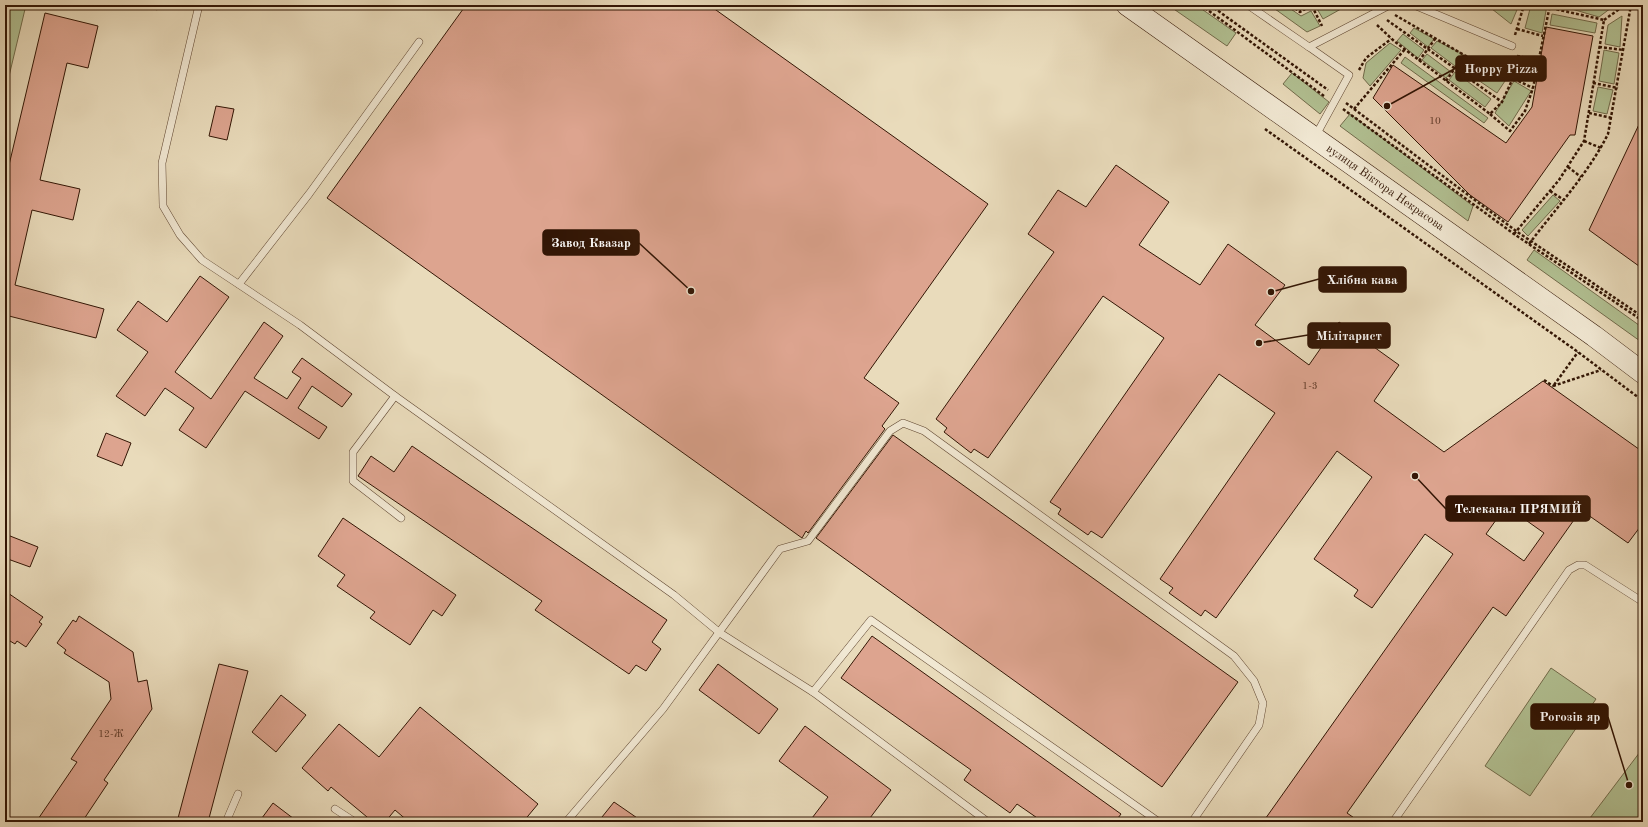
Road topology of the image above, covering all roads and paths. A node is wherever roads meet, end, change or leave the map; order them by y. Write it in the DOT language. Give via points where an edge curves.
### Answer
graph roads {
  1 [pos="199,5"];
  2 [pos="1127,5"];
  3 [pos="1200,5"];
  4 [pos="1210,5"];
  5 [pos="1248,5"];
  6 [pos="1291,5"];
  7 [pos="1312,5"];
  8 [pos="1414,5"];
  9 [pos="1524,5"];
  10 [pos="1551,5"];
  11 [pos="1625,5"];
  12 [pos="1631,5"];
  13 [pos="1388,6"];
  14 [pos="1376,12"];
  15 [pos="1368,16"];
  16 [pos="1604,20"];
  17 [pos="1517,29"];
  18 [pos="1543,36"];
  19 [pos="1328,37"];
  20 [pos="1391,39"];
  21 [pos="1436,39"];
  22 [pos="420,42"];
  23 [pos="1512,46"];
  24 [pos="1309,47"];
  25 [pos="1600,47"];
  26 [pos="1405,49"];
  27 [pos="1624,50"];
  28 [pos="1464,55"];
  29 [pos="1512,55"];
  30 [pos="1419,60"];
  31 [pos="1539,60"];
  32 [pos="1355,76"];
  33 [pos="1513,78"];
  34 [pos="1446,81"];
  35 [pos="1594,83"];
  36 [pos="1533,88"];
  37 [pos="1618,88"];
  38 [pos="1335,99"];
  39 [pos="1502,102"];
  40 [pos="1354,109"];
  41 [pos="1588,113"];
  42 [pos="1490,114"];
  43 [pos="1612,118"];
  44 [pos="1265,130"];
  45 [pos="1314,138"];
  46 [pos="1584,141"];
  47 [pos="1601,148"];
  48 [pos="1568,167"];
  49 [pos="1581,177"];
  50 [pos="1550,191"];
  51 [pos="1564,200"];
  52 [pos="1516,231"];
  53 [pos="1514,234"];
  54 [pos="1532,241"];
  55 [pos="1529,244"];
  56 [pos="239,284"];
  57 [pos="1643,317"];
  58 [pos="1643,321"];
  59 [pos="1578,352"];
  60 [pos="1601,370"];
  61 [pos="1643,372"];
  62 [pos="1544,380"];
  63 [pos="1553,386"];
  64 [pos="395,396"];
  65 [pos="1643,401"];
  66 [pos="401,518"];
  67 [pos="1643,602"];
  68 [pos="720,633"];
  69 [pos="813,692"];
  70 [pos="238,794"];
  71 [pos="336,809"];
  72 [pos="226,822"];
  73 [pos="355,822"];
  74 [pos="566,822"];
  75 [pos="988,822"];
  76 [pos="1159,822"];
  77 [pos="1192,822"];
  78 [pos="1393,822"];
  1 -- 56 [label="lane" via="162,163 163,206 180,235 202,260"];
  2 -- 45 [label="main road, вулиця Віктора Некрасова"];
  3 -- 38 [label="path"];
  4 -- 38 [label="path"];
  5 -- 24 [label="lane"];
  6 -- 7 [label="path" via="1300,12"];
  7 -- 19 [label="path"];
  8 -- 23 [label="lane"];
  9 -- 17 [label="path"];
  10 -- 16 [label="path" via="1555,9"];
  10 -- 18 [label="path"];
  11 -- 16 [label="path"];
  12 -- 27 [label="path"];
  13 -- 14 [label="lane"];
  13 -- 21 [label="path" via="1400,19"];
  14 -- 15 [label="lane"];
  14 -- 39 [label="path"];
  15 -- 19 [label="lane"];
  15 -- 20 [label="path"];
  16 -- 25 [label="path"];
  17 -- 18 [label="path"];
  17 -- 23 [label="path"];
  18 -- 31 [label="path"];
  19 -- 24 [label="lane"];
  20 -- 26 [label="path"];
  20 -- 32 [label="path" via="1366,58"];
  21 -- 28 [label="path"];
  21 -- 30 [label="path"];
  22 -- 56 [label="lane" via="309,194"];
  23 -- 29 [label="path"];
  24 -- 38 [label="lane" via="1349,75"];
  25 -- 27 [label="path"];
  25 -- 35 [label="path"];
  26 -- 30 [label="path"];
  26 -- 40 [label="path"];
  27 -- 37 [label="path"];
  28 -- 33 [label="path"];
  28 -- 34 [label="path"];
  29 -- 31 [label="path"];
  29 -- 33 [label="path"];
  30 -- 34 [label="path"];
  31 -- 36 [label="path"];
  33 -- 36 [label="path"];
  33 -- 39 [label="path"];
  34 -- 42 [label="path"];
  35 -- 37 [label="path"];
  35 -- 41 [label="path"];
  36 -- 42 [label="path" via="1525,111 1510,131"];
  37 -- 43 [label="path"];
  38 -- 40 [label="path"];
  38 -- 45 [label="lane"];
  38 -- 53 [label="path"];
  39 -- 42 [label="path"];
  40 -- 52 [label="path"];
  41 -- 43 [label="path"];
  41 -- 46 [label="path"];
  43 -- 47 [label="path"];
  44 -- 59 [label="path"];
  45 -- 61 [label="main road, вулиця Віктора Некрасова"];
  46 -- 47 [label="path"];
  46 -- 48 [label="path"];
  47 -- 49 [label="path"];
  48 -- 49 [label="path"];
  48 -- 50 [label="path"];
  49 -- 51 [label="path"];
  50 -- 51 [label="path"];
  50 -- 52 [label="path"];
  51 -- 54 [label="path"];
  52 -- 53 [label="path"];
  52 -- 54 [label="path"];
  53 -- 55 [label="path"];
  54 -- 55 [label="path"];
  54 -- 57 [label="path"];
  55 -- 58 [label="path"];
  56 -- 64 [label="lane" via="300,325"];
  59 -- 60 [label="path"];
  59 -- 63 [label="path"];
  60 -- 63 [label="path"];
  60 -- 65 [label="path"];
  62 -- 63 [label="path"];
  64 -- 66 [label="lane" via="353,452 353,481"];
  64 -- 68 [label="lane" via="674,595"];
  67 -- 78 [label="lane" via="1585,565 1578,565 1569,570"];
  68 -- 69 [label="lane"];
  68 -- 74 [label="lane" via="663,709"];
  68 -- 77 [label="lane" via="780,549 808,541 890,431 903,423 924,431 1234,656 1254,681 1263,703 1258,725"];
  69 -- 75 [label="lane"];
  69 -- 76 [label="lane" via="871,620"];
  70 -- 72 [label="lane"];
  71 -- 73 [label="lane"];
}
